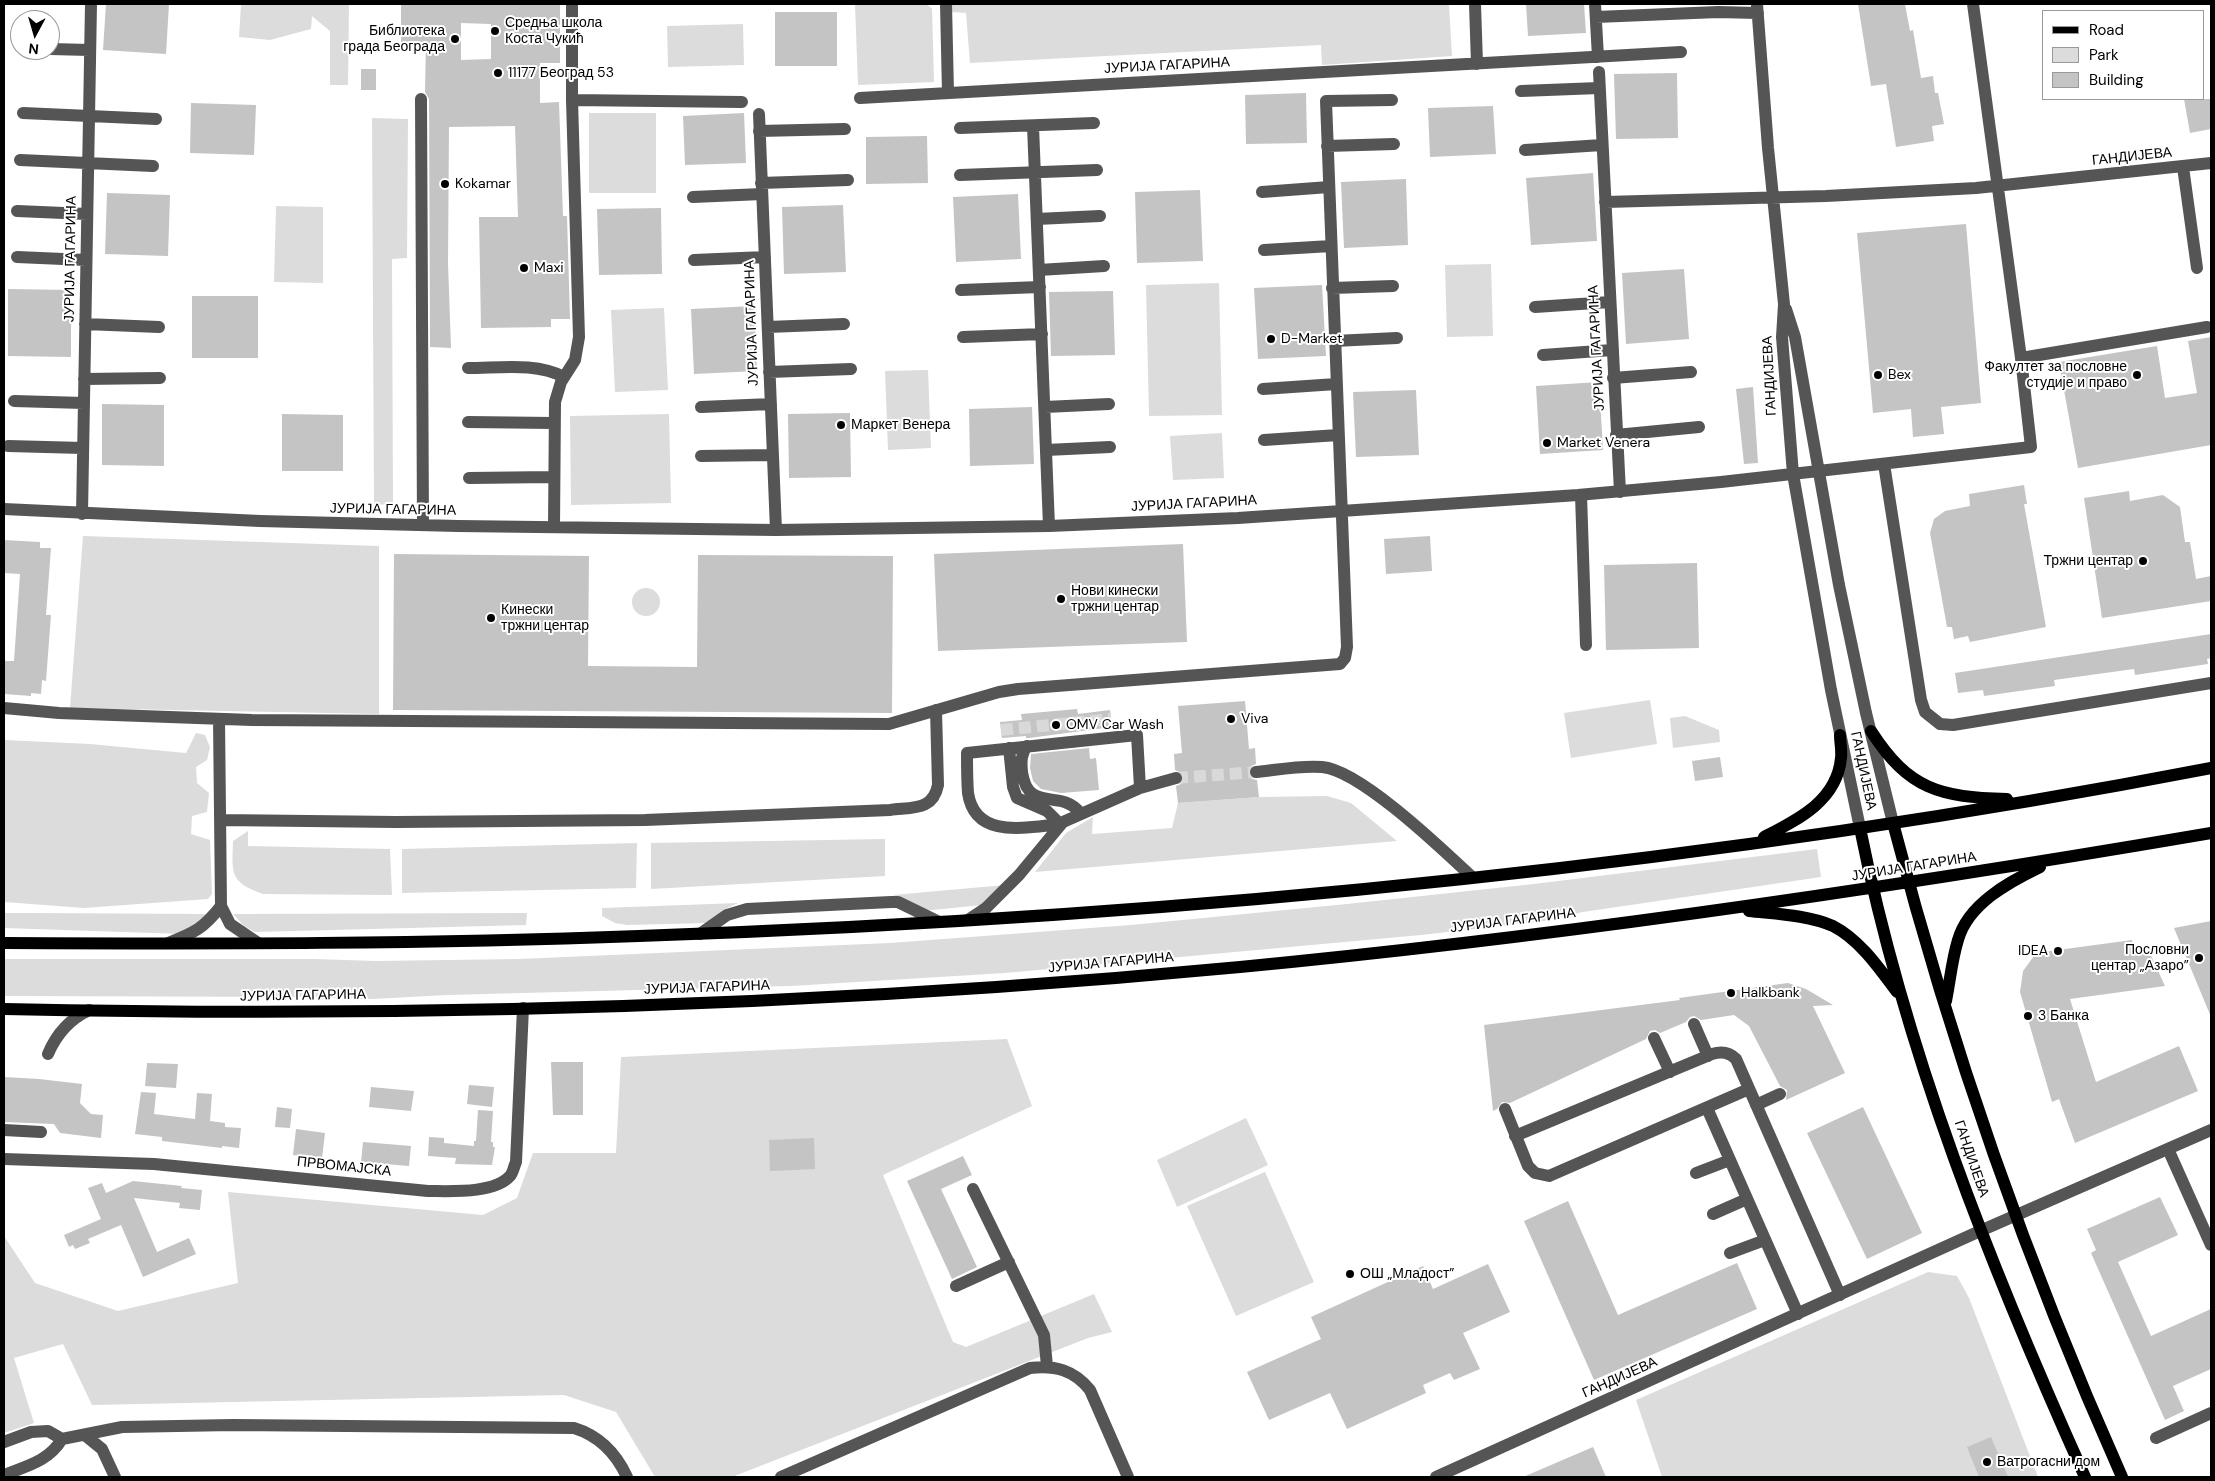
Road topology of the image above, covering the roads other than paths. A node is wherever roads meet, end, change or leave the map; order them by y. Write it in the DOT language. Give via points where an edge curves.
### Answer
graph roads {
  1 [pos="91,4"];
  2 [pos="572,4"];
  3 [pos="946,4"];
  4 [pos="1475,4"];
  5 [pos="1973,4"];
  6 [pos="1757,8"];
  7 [pos="1595,10"];
  8 [pos="60,49"];
  9 [pos="90,50"];
  10 [pos="1681,52"];
  11 [pos="1598,57"];
  12 [pos="1476,64"];
  13 [pos="1599,72"];
  14 [pos="1599,88"];
  15 [pos="1521,91"];
  16 [pos="948,93"];
  17 [pos="860,98"];
  18 [pos="421,99"];
  19 [pos="572,100"];
  20 [pos="1392,100"];
  21 [pos="742,102"];
  22 [pos="23,113"];
  23 [pos="759,114"];
  24 [pos="89,116"];
  25 [pos="156,119"];
  26 [pos="1094,123"];
  27 [pos="1034,126"];
  28 [pos="960,128"];
  29 [pos="845,129"];
  30 [pos="759,131"];
  31 [pos="1394,144"];
  32 [pos="1327,146"];
  33 [pos="1602,146"];
  34 [pos="1525,150"];
  35 [pos="20,160"];
  36 [pos="88,163"];
  37 [pos="2211,163"];
  38 [pos="154,166"];
  39 [pos="2183,167"];
  40 [pos="1097,170"];
  41 [pos="1036,172"];
  42 [pos="960,175"];
  43 [pos="848,180"];
  44 [pos="1329,187"];
  45 [pos="1997,187"];
  46 [pos="762,188"];
  47 [pos="1262,192"];
  48 [pos="693,197"];
  49 [pos="1773,198"];
  50 [pos="1605,202"];
  51 [pos="17,211"];
  52 [pos="87,214"];
  53 [pos="1100,216"];
  54 [pos="1037,219"];
  55 [pos="1331,246"];
  56 [pos="1264,250"];
  57 [pos="16,257"];
  58 [pos="765,257"];
  59 [pos="86,260"];
  60 [pos="694,260"];
  61 [pos="1104,266"];
  62 [pos="2197,268"];
  63 [pos="1039,270"];
  64 [pos="1393,286"];
  65 [pos="1040,287"];
  66 [pos="1332,288"];
  67 [pos="962,290"];
  68 [pos="1610,302"];
  69 [pos="1784,304"];
  70 [pos="1535,307"];
  71 [pos="85,324"];
  72 [pos="844,324"];
  73 [pos="159,327"];
  74 [pos="768,327"];
  75 [pos="2207,327"];
  76 [pos="1042,334"];
  77 [pos="963,337"];
  78 [pos="1397,338"];
  79 [pos="1334,341"];
  80 [pos="1612,350"];
  81 [pos="1543,355"];
  82 [pos="2021,358"];
  83 [pos="468,368"];
  84 [pos="851,369"];
  85 [pos="770,372"];
  86 [pos="1691,372"];
  87 [pos="564,377"];
  88 [pos="160,378"];
  89 [pos="1613,378"];
  90 [pos="84,379"];
  91 [pos="1336,384"];
  92 [pos="1263,388"];
  93 [pos="14,401"];
  94 [pos="84,403"];
  95 [pos="771,404"];
  96 [pos="1109,404"];
  97 [pos="701,407"];
  98 [pos="1045,407"];
  99 [pos="468,422"];
  100 [pos="554,423"];
  101 [pos="1699,428"];
  102 [pos="1338,435"];
  103 [pos="1616,435"];
  104 [pos="1264,440"];
  105 [pos="8,446"];
  106 [pos="1110,447"];
  107 [pos="83,448"];
  108 [pos="1046,450"];
  109 [pos="773,455"];
  110 [pos="701,456"];
  111 [pos="1884,464"];
  112 [pos="1820,471"];
  113 [pos="1793,474"];
  114 [pos="553,477"];
  115 [pos="470,478"];
  116 [pos="1620,492"];
  117 [pos="1581,495"];
  118 [pos="4,509"];
  119 [pos="1340,510"];
  120 [pos="82,514"];
  121 [pos="423,525"];
  122 [pos="1049,526"];
  123 [pos="554,527"];
  124 [pos="776,530"];
  125 [pos="1586,645"];
  126 [pos="2211,683"];
  127 [pos="4,708"];
  128 [pos="936,710"];
  129 [pos="219,719"];
  130 [pos="1871,731"];
  131 [pos="1840,735"];
  132 [pos="1027,746"];
  133 [pos="1009,748"];
  134 [pos="2211,768"];
  135 [pos="1256,772"];
  136 [pos="1176,778"];
  137 [pos="1140,788"];
  138 [pos="2035,800"];
  139 [pos="1080,813"];
  140 [pos="220,820"];
  141 [pos="1894,823"];
  142 [pos="1060,824"];
  143 [pos="1860,828"];
  144 [pos="2211,833"];
  145 [pos="1755,842"];
  146 [pos="2051,861"];
  147 [pos="1472,877"];
  148 [pos="1909,884"];
  149 [pos="1872,889"];
  150 [pos="221,906"];
  151 [pos="1735,908"];
  152 [pos="968,920"];
  153 [pos="939,922"];
  154 [pos="700,934"];
  155 [pos="4,943"];
  156 [pos="168,943"];
  157 [pos="258,943"];
  158 [pos="1904,1001"];
  159 [pos="1946,1004"];
  160 [pos="4,1008"];
  161 [pos="523,1008"];
  162 [pos="89,1010"];
  163 [pos="1694,1024"];
  164 [pos="1654,1038"];
  165 [pos="48,1054"];
  166 [pos="1708,1056"];
  167 [pos="1670,1072"];
  168 [pos="1749,1088"];
  169 [pos="1780,1094"];
  170 [pos="1756,1105"];
  171 [pos="1707,1108"];
  172 [pos="1504,1110"];
  173 [pos="4,1130"];
  174 [pos="2211,1130"];
  175 [pos="41,1132"];
  176 [pos="1515,1136"];
  177 [pos="2168,1149"];
  178 [pos="4,1159"];
  179 [pos="1730,1160"];
  180 [pos="1696,1173"];
  181 [pos="973,1189"];
  182 [pos="1747,1199"];
  183 [pos="1712,1214"];
  184 [pos="2015,1216"];
  185 [pos="1980,1231"];
  186 [pos="1765,1240"];
  187 [pos="2211,1245"];
  188 [pos="1730,1253"];
  189 [pos="1009,1262"];
  190 [pos="956,1286"];
  191 [pos="1840,1296"];
  192 [pos="1798,1314"];
  193 [pos="1047,1366"];
  194 [pos="2211,1414"];
  195 [pos="86,1436"];
  196 [pos="2156,1438"];
  197 [pos="62,1439"];
  198 [pos="4,1442"];
  199 [pos="4,1475"];
  200 [pos="115,1477"];
  201 [pos="627,1477"];
  202 [pos="782,1477"];
  203 [pos="1128,1477"];
  204 [pos="1436,1477"];
  205 [pos="2085,1477"];
  206 [pos="2122,1477"];
  1 -- 9 [label="street, ЈУРИЈА ГАГАРИНА"];
  2 -- 19 [label="street"];
  3 -- 16 [label="street"];
  4 -- 12 [label="street"];
  5 -- 45 [label="street"];
  6 -- 7 [label="street" via="1718,12"];
  6 -- 49 [label="street, ГАНДИЈЕВА"];
  7 -- 11 [label="street"];
  8 -- 9 [label="street"];
  9 -- 24 [label="street, ЈУРИЈА ГАГАРИНА"];
  10 -- 11 [label="street, ЈУРИЈА ГАГАРИНА"];
  11 -- 12 [label="street, ЈУРИЈА ГАГАРИНА"];
  12 -- 16 [label="street, ЈУРИЈА ГАГАРИНА"];
  13 -- 14 [label="street, ЈУРИЈА ГАГАРИНА"];
  14 -- 15 [label="street"];
  14 -- 33 [label="street, ЈУРИЈА ГАГАРИНА"];
  16 -- 17 [label="street, ЈУРИЈА ГАГАРИНА"];
  18 -- 121 [label="street"];
  19 -- 21 [label="street"];
  19 -- 87 [label="street" via="578,337 575,360"];
  20 -- 32 [label="street" via="1326,101"];
  22 -- 24 [label="street"];
  23 -- 30 [label="street, ЈУРИЈА ГАГАРИНА"];
  24 -- 25 [label="street"];
  24 -- 36 [label="street, ЈУРИЈА ГАГАРИНА"];
  26 -- 27 [label="street"];
  27 -- 28 [label="street"];
  27 -- 41 [label="street"];
  29 -- 30 [label="street"];
  30 -- 46 [label="street, ЈУРИЈА ГАГАРИНА"];
  31 -- 32 [label="street"];
  32 -- 44 [label="street"];
  33 -- 34 [label="street"];
  33 -- 50 [label="street, ЈУРИЈА ГАГАРИНА"];
  35 -- 36 [label="street"];
  36 -- 38 [label="street"];
  36 -- 52 [label="street, ЈУРИЈА ГАГАРИНА"];
  37 -- 39 [label="street, ГАНДИЈЕВА"];
  39 -- 45 [label="street, ГАНДИЈЕВА"];
  39 -- 62 [label="street"];
  40 -- 41 [label="street"];
  41 -- 42 [label="street"];
  41 -- 54 [label="street"];
  43 -- 46 [label="street"];
  44 -- 47 [label="street"];
  44 -- 55 [label="street"];
  45 -- 49 [label="street, ГАНДИЈЕВА"];
  45 -- 82 [label="street"];
  46 -- 48 [label="street"];
  46 -- 58 [label="street, ЈУРИЈА ГАГАРИНА"];
  49 -- 50 [label="street"];
  49 -- 69 [label="street, ГАНДИЈЕВА"];
  50 -- 68 [label="street, ЈУРИЈА ГАГАРИНА"];
  51 -- 52 [label="street"];
  52 -- 59 [label="street, ЈУРИЈА ГАГАРИНА"];
  53 -- 54 [label="street"];
  54 -- 63 [label="street"];
  55 -- 56 [label="street"];
  55 -- 66 [label="street"];
  57 -- 59 [label="street"];
  58 -- 60 [label="street"];
  58 -- 74 [label="street, ЈУРИЈА ГАГАРИНА"];
  59 -- 71 [label="street, ЈУРИЈА ГАГАРИНА"];
  61 -- 63 [label="street"];
  63 -- 65 [label="street"];
  64 -- 66 [label="street"];
  65 -- 67 [label="street"];
  65 -- 76 [label="street"];
  66 -- 79 [label="street"];
  68 -- 70 [label="street"];
  68 -- 80 [label="street, ЈУРИЈА ГАГАРИНА"];
  69 -- 112 [label="street, ГАНДИЈЕВА" via="1795,337"];
  69 -- 113 [label="street, ГАНДИЈЕВА" via="1782,337"];
  71 -- 73 [label="street"];
  71 -- 90 [label="street, ЈУРИЈА ГАГАРИНА"];
  72 -- 74 [label="street"];
  74 -- 85 [label="street, ЈУРИЈА ГАГАРИНА"];
  75 -- 82 [label="street"];
  76 -- 77 [label="street"];
  76 -- 98 [label="street"];
  78 -- 79 [label="street"];
  79 -- 91 [label="street"];
  80 -- 81 [label="street"];
  80 -- 89 [label="street, ЈУРИЈА ГАГАРИНА"];
  82 -- 111 [label="street, ЈУРИЈА ГАГАРИНА" via="2031,447"];
  83 -- 87 [label="street" via="540,369"];
  84 -- 85 [label="street"];
  85 -- 95 [label="street, ЈУРИЈА ГАГАРИНА"];
  86 -- 89 [label="street"];
  87 -- 100 [label="street" via="555,402"];
  88 -- 90 [label="street"];
  89 -- 103 [label="street, ЈУРИЈА ГАГАРИНА"];
  90 -- 94 [label="street, ЈУРИЈА ГАГАРИНА"];
  91 -- 92 [label="street"];
  91 -- 102 [label="street"];
  93 -- 94 [label="street"];
  94 -- 107 [label="street, ЈУРИЈА ГАГАРИНА"];
  95 -- 97 [label="street"];
  95 -- 109 [label="street, ЈУРИЈА ГАГАРИНА"];
  96 -- 98 [label="street"];
  98 -- 108 [label="street"];
  99 -- 100 [label="street"];
  100 -- 114 [label="street"];
  101 -- 103 [label="street"];
  102 -- 104 [label="street"];
  102 -- 119 [label="street"];
  103 -- 116 [label="street, ЈУРИЈА ГАГАРИНА"];
  105 -- 107 [label="street"];
  106 -- 108 [label="street"];
  107 -- 120 [label="street, ЈУРИЈА ГАГАРИНА"];
  108 -- 122 [label="street"];
  109 -- 110 [label="street"];
  109 -- 124 [label="street, ЈУРИЈА ГАГАРИНА"];
  111 -- 112 [label="street, ЈУРИЈА ГАГАРИНА"];
  111 -- 126 [label="street" via="1921,700 1925,712 1940,724"];
  112 -- 113 [label="street, ЈУРИЈА ГАГАРИНА"];
  112 -- 130 [label="street, ГАНДИЈЕВА" via="1839,585"];
  113 -- 116 [label="street, ЈУРИЈА ГАГАРИНА"];
  113 -- 131 [label="street, ГАНДИЈЕВА"];
  114 -- 115 [label="street"];
  114 -- 123 [label="street"];
  116 -- 117 [label="street, ЈУРИЈА ГАГАРИНА"];
  117 -- 119 [label="street, ЈУРИЈА ГАГАРИНА"];
  117 -- 125 [label="street"];
  118 -- 120 [label="street, ЈУРИЈА ГАГАРИНА"];
  119 -- 122 [label="street, ЈУРИЈА ГАГАРИНА"];
  119 -- 128 [label="street" via="1347,647 1340,664 1018,689"];
  120 -- 121 [label="street, ЈУРИЈА ГАГАРИНА"];
  121 -- 123 [label="street, ЈУРИЈА ГАГАРИНА"];
  122 -- 124 [label="street, ЈУРИЈА ГАГАРИНА"];
  123 -- 124 [label="street, ЈУРИЈА ГАГАРИНА"];
  127 -- 129 [label="street"];
  128 -- 129 [label="street" via="889,724"];
  128 -- 140 [label="street" via="938,785 930,803 918,806 880,811 645,820"];
  129 -- 140 [label="street"];
  130 -- 138 [label="main road" via="1899,768 1935,790 1964,796"];
  130 -- 141 [label="street, ГАНДИЈЕВА"];
  131 -- 143 [label="street, ГАНДИЈЕВА"];
  131 -- 145 [label="main road" via="1841,759 1825,797 1805,815"];
  132 -- 133 [label="street"];
  132 -- 137 [label="street" via="1137,735"];
  132 -- 139 [label="street" via="1021,762 1027,790 1036,797 1070,805"];
  133 -- 142 [label="street" via="1014,794 1024,802 1047,811"];
  133 -- 142 [label="street" via="967,753 968,792 974,809 982,819 1003,828"];
  134 -- 138 [label="main road"];
  135 -- 147 [label="street" via="1321,767 1355,779"];
  136 -- 137 [label="street"];
  137 -- 139 [label="street"];
  138 -- 141 [label="main road"];
  139 -- 142 [label="street"];
  140 -- 150 [label="street"];
  141 -- 143 [label="main road"];
  141 -- 148 [label="main road, ГАНДИЈЕВА"];
  142 -- 152 [label="street" via="1019,875 986,908"];
  143 -- 145 [label="main road"];
  143 -- 149 [label="main road, ГАНДИЈЕВА"];
  144 -- 146 [label="main road, ЈУРИЈА ГАГАРИНА"];
  145 -- 147 [label="main road"];
  146 -- 148 [label="main road, ЈУРИЈА ГАГАРИНА"];
  146 -- 159 [label="main road" via="2013,880 1964,924 1958,939"];
  147 -- 152 [label="main road"];
  148 -- 149 [label="main road, ЈУРИЈА ГАГАРИНА"];
  148 -- 159 [label="main road, ГАНДИЈЕВА"];
  149 -- 151 [label="main road, ЈУРИЈА ГАГАРИНА"];
  149 -- 158 [label="main road, ГАНДИЈЕВА"];
  150 -- 156 [label="street" via="194,934"];
  150 -- 157 [label="street" via="230,924"];
  151 -- 158 [label="main road" via="1832,926 1848,936 1875,962"];
  151 -- 161 [label="main road, ЈУРИЈА ГАГАРИНА" via="1542,934 1242,967 1079,981 678,1005"];
  152 -- 153 [label="main road"];
  153 -- 154 [label="main road"];
  153 -- 154 [label="street" via="898,902 747,909 727,915"];
  154 -- 157 [label="main road"];
  155 -- 156 [label="main road"];
  156 -- 157 [label="main road"];
  158 -- 185 [label="main road, ГАНДИЈЕВА"];
  159 -- 184 [label="main road, ГАНДИЈЕВА"];
  160 -- 162 [label="main road, ЈУРИЈА ГАГАРИНА"];
  161 -- 162 [label="main road, ЈУРИЈА ГАГАРИНА" via="218,1012"];
  161 -- 178 [label="street, ПРВОМАЈСКА" via="516,1162 511,1175 491,1187 428,1191 154,1164"];
  162 -- 165 [label="street" via="66,1027"];
  163 -- 166 [label="street"];
  164 -- 167 [label="street"];
  166 -- 167 [label="street"];
  166 -- 168 [label="street" via="1721,1052 1733,1056"];
  167 -- 176 [label="street"];
  168 -- 170 [label="street"];
  168 -- 171 [label="street"];
  169 -- 170 [label="street"];
  170 -- 191 [label="street"];
  171 -- 176 [label="street" via="1549,1176 1535,1173 1528,1166"];
  171 -- 179 [label="street"];
  172 -- 176 [label="street"];
  173 -- 175 [label="street"];
  174 -- 177 [label="street"];
  177 -- 184 [label="street"];
  177 -- 187 [label="street"];
  179 -- 180 [label="street"];
  179 -- 182 [label="street"];
  181 -- 189 [label="street"];
  182 -- 183 [label="street"];
  182 -- 186 [label="street"];
  184 -- 185 [label="street, ГАНДИЈЕВА"];
  184 -- 206 [label="main road, ГАНДИЈЕВА" via="2060,1333"];
  185 -- 191 [label="street, ГАНДИЈЕВА"];
  185 -- 205 [label="main road, ГАНДИЈЕВА"];
  186 -- 188 [label="street"];
  186 -- 192 [label="street"];
  189 -- 190 [label="street"];
  189 -- 193 [label="street" via="1044,1335"];
  191 -- 192 [label="street, ГАНДИЈЕВА"];
  192 -- 204 [label="street, ГАНДИЈЕВА"];
  193 -- 202 [label="street" via="1030,1368"];
  193 -- 203 [label="street" via="1067,1370 1082,1379 1090,1390"];
  194 -- 196 [label="street"];
  195 -- 197 [label="street"];
  195 -- 200 [label="street" via="102,1449"];
  195 -- 201 [label="street" via="122,1427 233,1425 574,1428 590,1433 602,1442"];
  197 -- 198 [label="street" via="48,1431 31,1432"];
  197 -- 199 [label="street" via="56,1450 42,1461"];
}
